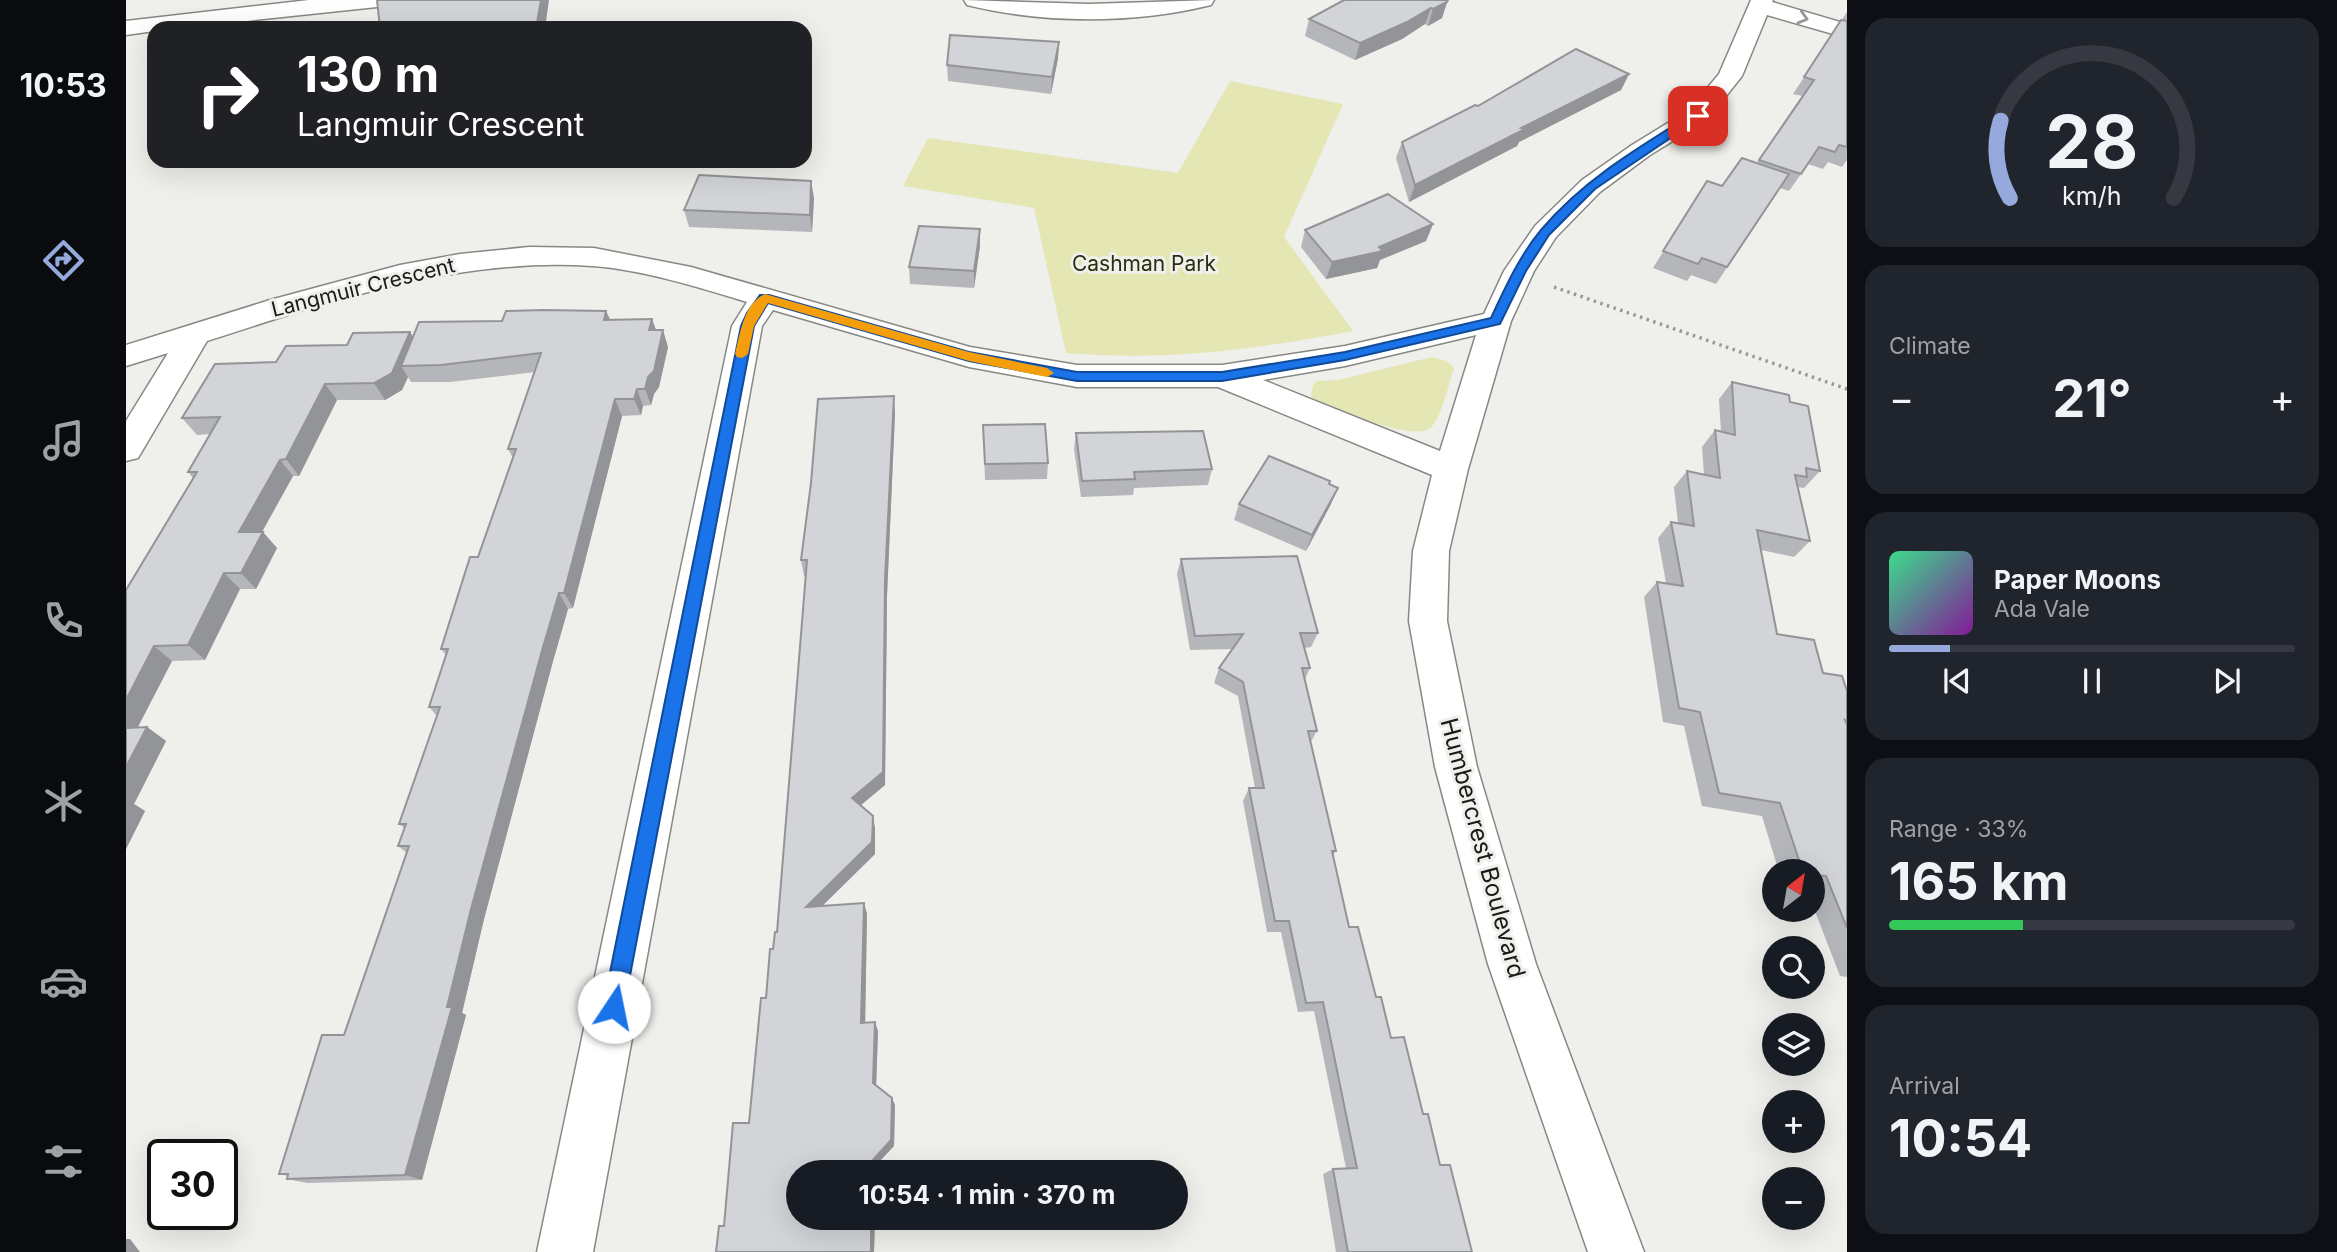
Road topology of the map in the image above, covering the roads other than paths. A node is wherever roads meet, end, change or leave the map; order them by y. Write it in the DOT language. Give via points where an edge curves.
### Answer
graph roads {
  1 [pos="377,0"];
  2 [pos="975,0"];
  3 [pos="1203,0"];
  4 [pos="1760,3"];
  5 [pos="182,21"];
  6 [pos="147,25"];
  7 [pos="126,28"];
  8 [pos="1847,31"];
  9 [pos="765,298"];
  10 [pos="1496,321"];
  11 [pos="196,333"];
  12 [pos="126,356"];
  13 [pos="1222,376"];
  14 [pos="126,450"];
  15 [pos="1451,468"];
  16 [pos="565,1252"];
  17 [pos="1616,1252"];
  1 -- 5 [label="street"];
  2 -- 3 [label="street" via="1080,11"];
  4 -- 8 [label="street, one-way"];
  4 -- 10 [label="street, Humbercrest Boulevard" via="1730,76 1698,116 1591,186 1545,232"];
  6 -- 7 [label="street"];
  9 -- 11 [label="street, Langmuir Crescent" via="640,265 594,257 529,256 400,274"];
  9 -- 13 [label="street, Langmuir Crescent" via="969,357 1042,372"];
  9 -- 16 [label="street" via="747,326"];
  10 -- 13 [label="street, Langmuir Crescent" via="1345,356"];
  10 -- 15 [label="street, Humbercrest Boulevard"];
  11 -- 12 [label="street, Langmuir Crescent"];
  11 -- 14 [label="street"];
  13 -- 15 [label="street, Langmuir Crescent"];
  15 -- 17 [label="street, Humbercrest Boulevard" via="1431,551 1428,621 1456,767 1512,964"];
}
